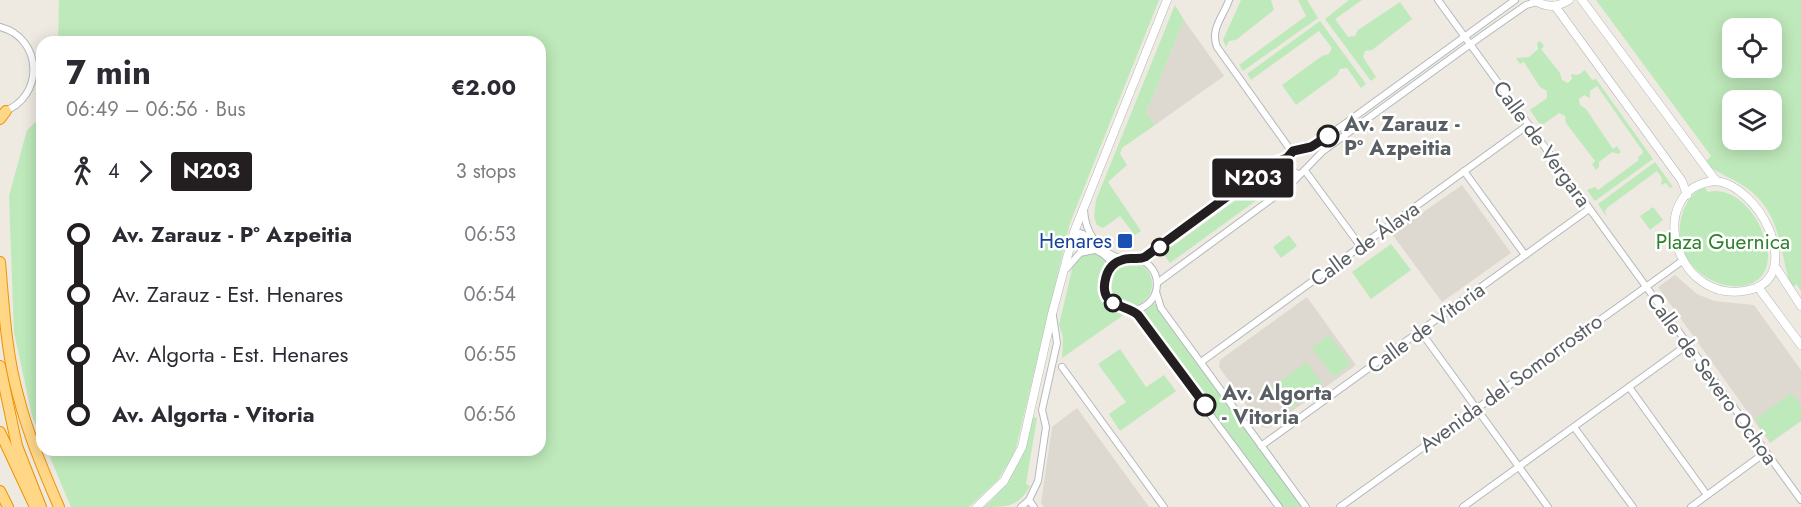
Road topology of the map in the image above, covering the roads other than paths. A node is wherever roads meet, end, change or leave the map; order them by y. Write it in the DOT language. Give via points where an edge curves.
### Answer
graph roads {
  1 [pos="1167,0"];
  2 [pos="1229,0"];
  3 [pos="1438,0"];
  4 [pos="1515,0"];
  5 [pos="1569,0"];
  6 [pos="1582,0"];
  7 [pos="1536,1"];
  8 [pos="1555,6"];
  9 [pos="0,27"];
  10 [pos="1465,36"];
  11 [pos="1471,44"];
  12 [pos="2,114"];
  13 [pos="1528,125"];
  14 [pos="1303,151"];
  15 [pos="1289,155"];
  16 [pos="1311,161"];
  17 [pos="1464,171"];
  18 [pos="1306,172"];
  19 [pos="1298,174"];
  20 [pos="1716,181"];
  21 [pos="1687,195"];
  22 [pos="1084,204"];
  23 [pos="1589,209"];
  24 [pos="1074,232"];
  25 [pos="1360,247"];
  26 [pos="1099,248"];
  27 [pos="1525,255"];
  28 [pos="1123,259"];
  29 [pos="1140,259"];
  30 [pos="1682,261"];
  31 [pos="0,262"];
  32 [pos="1112,266"];
  33 [pos="1777,269"];
  34 [pos="1061,279"];
  35 [pos="1157,283"];
  36 [pos="1645,287"];
  37 [pos="1758,287"];
  38 [pos="1156,292"];
  39 [pos="1801,306"];
  40 [pos="1053,310"];
  41 [pos="1133,310"];
  42 [pos="1421,332"];
  43 [pos="1687,345"];
  44 [pos="1801,345"];
  45 [pos="1201,362"];
  46 [pos="0,366"];
  47 [pos="1062,367"];
  48 [pos="1629,387"];
  49 [pos="1476,408"];
  50 [pos="1574,427"];
  51 [pos="0,432"];
  52 [pos="1262,446"];
  53 [pos="1766,452"];
  54 [pos="36,453"];
  55 [pos="37,456"];
  56 [pos="1519,467"];
  57 [pos="0,490"];
  58 [pos="1707,495"];
  59 [pos="1029,500"];
  60 [pos="1801,500"];
  61 [pos="1467,506"];
  62 [pos="8,507"];
  63 [pos="35,507"];
  64 [pos="41,507"];
  65 [pos="59,507"];
  66 [pos="977,507"];
  67 [pos="1021,507"];
  68 [pos="1034,507"];
  69 [pos="1164,507"];
  70 [pos="1279,507"];
  71 [pos="1306,507"];
  72 [pos="1340,507"];
  73 [pos="1548,507"];
  74 [pos="1633,507"];
  75 [pos="1691,507"];
  1 -- 22 [label="street"];
  2 -- 15 [label="street" via="1216,26 1218,51"];
  3 -- 10 [label="street, Calle de Vergara"];
  4 -- 10 [label="street"];
  5 -- 8 [label="street"];
  6 -- 20 [label="street"];
  7 -- 8 [label="street"];
  7 -- 11 [label="street"];
  8 -- 21 [label="street" via="1682,180"];
  9 -- 12 [label="street" via="22,38 34,64 34,79 28,93"];
  10 -- 11 [label="street, Calle de Vergara"];
  10 -- 14 [label="street"];
  11 -- 13 [label="street, Calle de Vergara"];
  11 -- 16 [label="street"];
  13 -- 17 [label="street, Calle de Álava"];
  13 -- 23 [label="street, Calle de Vergara"];
  14 -- 15 [label="street"];
  14 -- 16 [label="street"];
  15 -- 19 [label="street" via="1288,169"];
  15 -- 29 [label="street"];
  16 -- 18 [label="street"];
  17 -- 25 [label="street, Calle de Álava"];
  17 -- 27 [label="street"];
  18 -- 19 [label="street"];
  18 -- 25 [label="street"];
  19 -- 35 [label="street" via="1289,186"];
  20 -- 21 [label="street" via="1704,183"];
  20 -- 33 [label="street" via="1738,188 1762,209 1775,236"];
  21 -- 30 [label="street" via="1676,217 1674,232"];
  22 -- 24 [label="street"];
  22 -- 26 [label="street" via="1087,230"];
  23 -- 27 [label="street, Calle de Vitoria"];
  23 -- 36 [label="street, Calle de Vergara"];
  24 -- 26 [label="street" via="1083,234"];
  24 -- 34 [label="street"];
  25 -- 45 [label="street, Calle de Álava"];
  26 -- 28 [label="street"];
  26 -- 32 [label="street"];
  26 -- 34 [label="street" via="1076,256"];
  27 -- 42 [label="street, Calle de Vitoria"];
  28 -- 29 [label="street"];
  28 -- 32 [label="street"];
  29 -- 35 [label="street" via="1152,268"];
  30 -- 36 [label="street, Avenida del Somorrostro"];
  30 -- 37 [label="street" via="1697,278 1715,288 1736,292"];
  31 -- 54 [label="highway" via="17,392"];
  32 -- 41 [label="street" via="1105,280 1107,296 1119,308"];
  33 -- 37 [label="street"];
  33 -- 39 [label="street"];
  34 -- 40 [label="street"];
  35 -- 38 [label="street"];
  36 -- 43 [label="street, Calle de Severo Ochoa"];
  36 -- 49 [label="street, Avenida del Somorrostro"];
  37 -- 44 [label="street"];
  38 -- 41 [label="street" via="1146,306"];
  38 -- 45 [label="street" via="1161,308"];
  40 -- 59 [label="street" via="1057,343 1042,410 1046,427 1038,481"];
  40 -- 66 [label="street" via="1022,447 1004,481"];
  41 -- 70 [label="street"];
  42 -- 49 [label="street"];
  42 -- 52 [label="street, Calle de Vitoria"];
  43 -- 48 [label="street"];
  43 -- 53 [label="street, Calle de Severo Ochoa"];
  45 -- 52 [label="street"];
  46 -- 64 [label="highway" via="18,446"];
  47 -- 69 [label="street"];
  48 -- 50 [label="street"];
  48 -- 58 [label="street"];
  49 -- 56 [label="street"];
  49 -- 72 [label="street, Avenida del Somorrostro"];
  50 -- 56 [label="street"];
  50 -- 74 [label="street"];
  51 -- 63 [label="highway"];
  52 -- 71 [label="street"];
  53 -- 58 [label="street"];
  53 -- 60 [label="street, Calle de Severo Ochoa"];
  55 -- 65 [label="highway"];
  56 -- 61 [label="street"];
  56 -- 73 [label="street"];
  57 -- 62 [label="highway"];
  58 -- 75 [label="street"];
  59 -- 67 [label="street"];
  59 -- 68 [label="street"];
}
